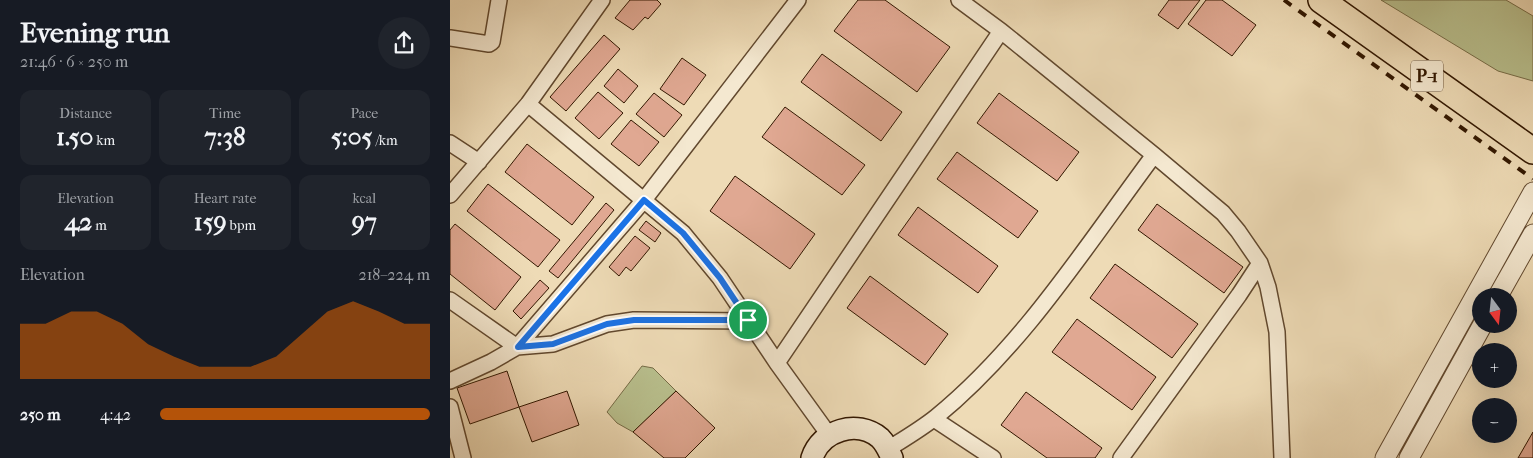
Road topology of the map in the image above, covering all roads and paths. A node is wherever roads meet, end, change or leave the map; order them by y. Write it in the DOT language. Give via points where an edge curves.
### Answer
graph roads {
  1 [pos="499,0"];
  2 [pos="602,0"];
  3 [pos="798,0"];
  4 [pos="959,0"];
  5 [pos="1321,0"];
  6 [pos="1001,31"];
  7 [pos="450,38"];
  8 [pos="528,104"];
  9 [pos="450,143"];
  10 [pos="1533,151"];
  11 [pos="1154,156"];
  12 [pos="479,162"];
  13 [pos="1533,192"];
  14 [pos="450,195"];
  15 [pos="644,200"];
  16 [pos="1533,234"];
  17 [pos="1260,263"];
  18 [pos="1503,288"];
  19 [pos="450,300"];
  20 [pos="748,320"];
  21 [pos="1478,333"];
  22 [pos="518,347"];
  23 [pos="777,364"];
  24 [pos="450,381"];
  25 [pos="450,407"];
  26 [pos="934,419"];
  27 [pos="829,435"];
  28 [pos="890,454"];
  29 [pos="464,458"];
  30 [pos="812,458"];
  31 [pos="993,458"];
  32 [pos="1121,458"];
  33 [pos="1282,458"];
  34 [pos="1385,458"];
  35 [pos="1409,458"];
  1 -- 7 [label="street" via="492,42"];
  2 -- 8 [label="street"];
  3 -- 15 [label="street"];
  4 -- 6 [label="street"];
  5 -- 10 [label="highway, P-1"];
  6 -- 11 [label="street"];
  6 -- 23 [label="street"];
  8 -- 12 [label="street"];
  8 -- 15 [label="street"];
  9 -- 12 [label="street"];
  11 -- 17 [label="street" via="1223,214"];
  11 -- 26 [label="street" via="1032,319 994,364"];
  12 -- 14 [label="street"];
  13 -- 34 [label="street"];
  15 -- 20 [label="street" via="683,233"];
  15 -- 22 [label="street"];
  16 -- 18 [label="street"];
  17 -- 32 [label="street"];
  17 -- 33 [label="street" via="1277,332"];
  19 -- 22 [label="street"];
  20 -- 22 [label="street" via="634,320 607,324 553,344"];
  20 -- 23 [label="street"];
  21 -- 35 [label="street"];
  22 -- 24 [label="street"];
  23 -- 27 [label="street"];
  25 -- 29 [label="street"];
  26 -- 28 [label="street"];
  26 -- 31 [label="street"];
  27 -- 28 [label="main road" via="855,428 868,431 880,438"];
  27 -- 30 [label="main road" via="819,444"];
}
